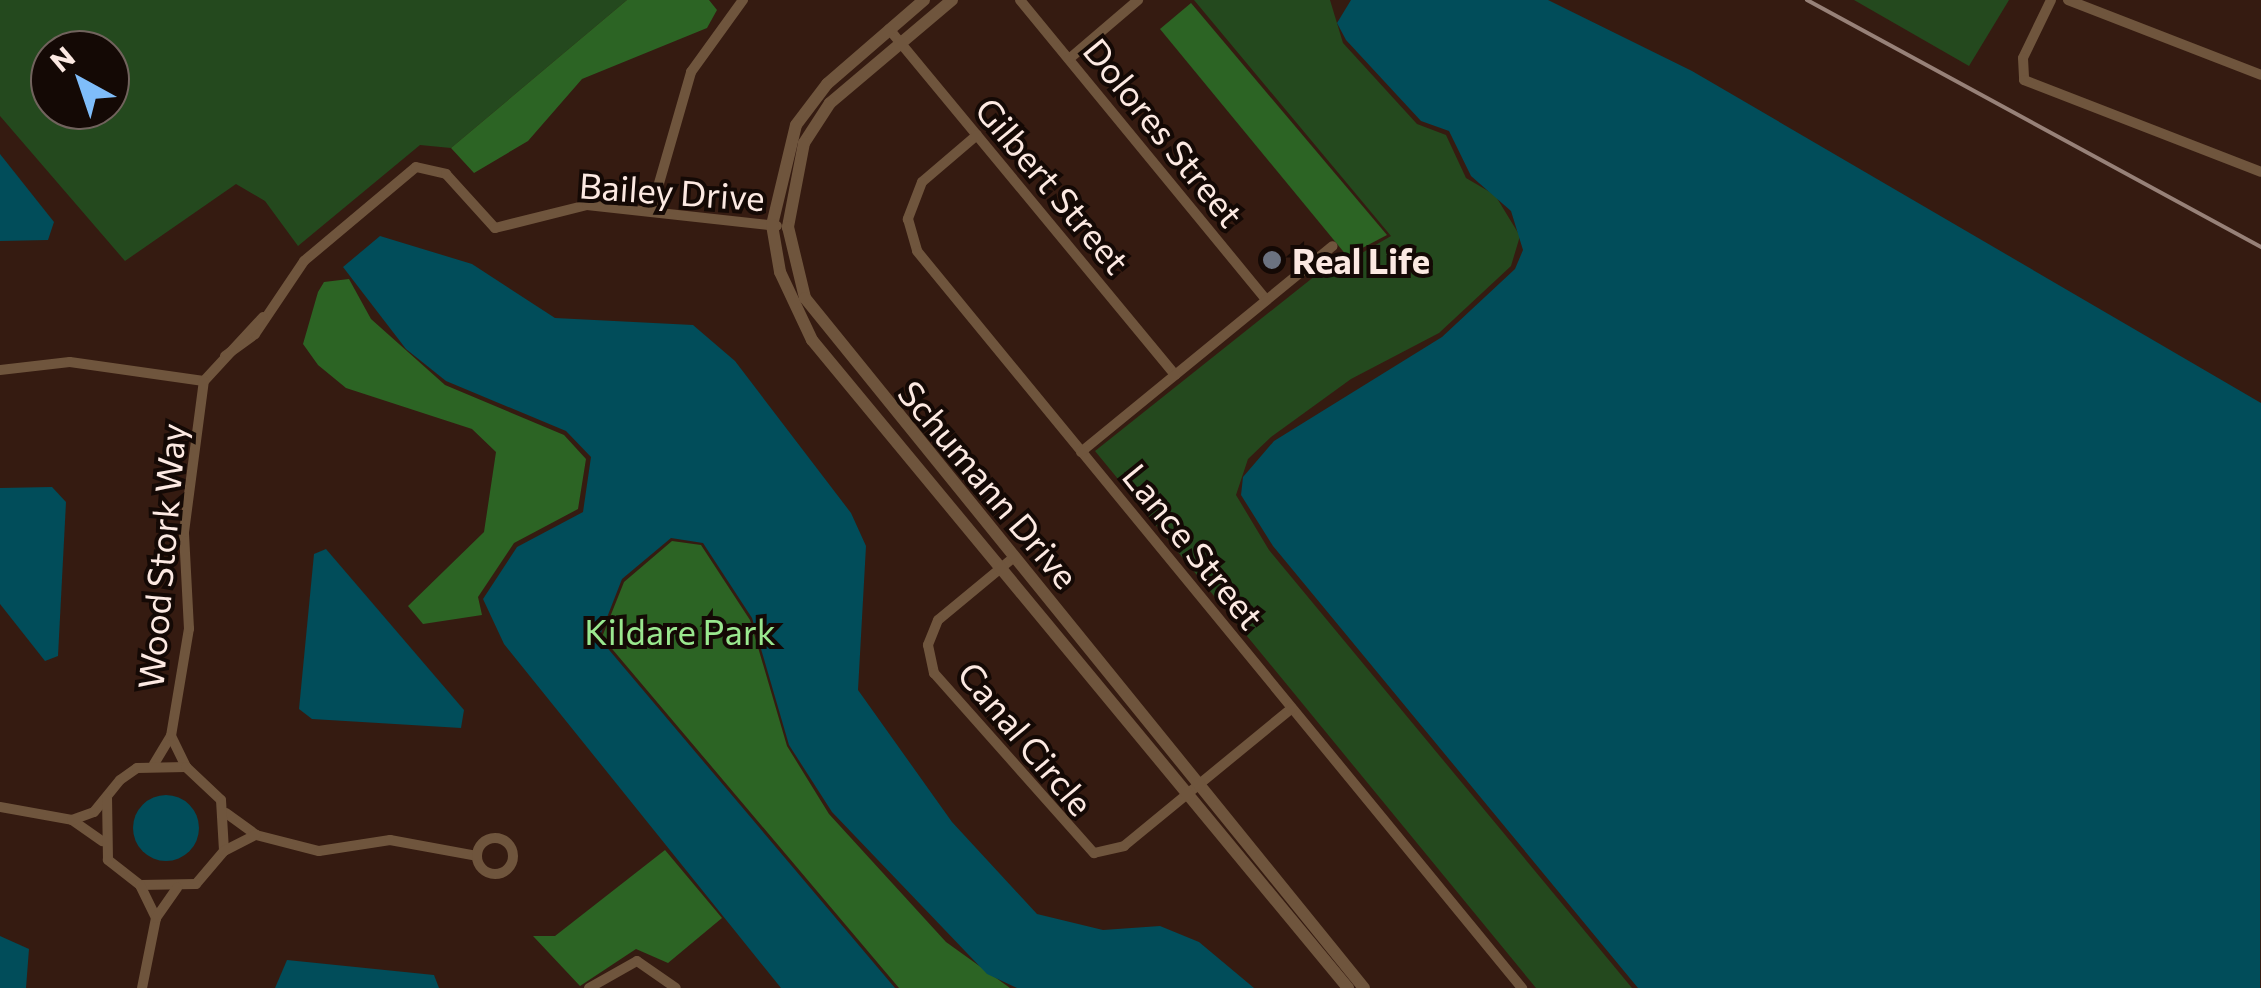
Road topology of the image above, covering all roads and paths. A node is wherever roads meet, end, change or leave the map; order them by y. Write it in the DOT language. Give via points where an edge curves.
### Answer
graph roads {
  1 [pos="724,0"];
  2 [pos="743,0"];
  3 [pos="924,0"];
  4 [pos="952,0"];
  5 [pos="1020,0"];
  6 [pos="1138,0"];
  7 [pos="2052,0"];
  8 [pos="2068,0"];
  9 [pos="734,11"];
  10 [pos="890,29"];
  11 [pos="900,42"];
  12 [pos="1068,59"];
  13 [pos="2261,75"];
  14 [pos="977,135"];
  15 [pos="2261,172"];
  16 [pos="651,210"];
  17 [pos="772,225"];
  18 [pos="788,227"];
  19 [pos="1333,246"];
  20 [pos="1266,300"];
  21 [pos="0,370"];
  22 [pos="1175,375"];
  23 [pos="204,382"];
  24 [pos="1081,452"];
  25 [pos="1007,563"];
  26 [pos="1292,708"];
  27 [pos="171,736"];
  28 [pos="154,764"];
  29 [pos="186,767"];
  30 [pos="1194,789"];
  31 [pos="106,798"];
  32 [pos="0,806"];
  33 [pos="226,814"];
  34 [pos="72,820"];
  35 [pos="256,835"];
  36 [pos="102,841"];
  37 [pos="224,851"];
  38 [pos="478,856"];
  39 [pos="140,886"];
  40 [pos="178,888"];
  41 [pos="156,918"];
  42 [pos="142,988"];
  43 [pos="589,988"];
  44 [pos="676,988"];
  45 [pos="1348,988"];
  46 [pos="1364,988"];
  47 [pos="1522,988"];
  1 -- 9 [label="street"];
  2 -- 9 [label="street"];
  3 -- 10 [label="street, Schumann Drive"];
  4 -- 11 [label="street, Schumann Drive"];
  5 -- 12 [label="street, Dolores Street"];
  6 -- 12 [label="street"];
  7 -- 15 [label="street" via="2024,58 2024,80"];
  8 -- 13 [label="street"];
  9 -- 16 [label="street" via="690,72"];
  10 -- 11 [label="street, Gilbert Street"];
  10 -- 17 [label="street, Schumann Drive" via="796,125"];
  11 -- 14 [label="street, Gilbert Street"];
  11 -- 18 [label="street, Schumann Drive" via="830,103 804,144"];
  12 -- 20 [label="street, Dolores Street"];
  14 -- 22 [label="street, Gilbert Street"];
  14 -- 24 [label="street, Lance Street" via="922,182 908,219 917,251"];
  16 -- 17 [label="street, Bailey Drive"];
  16 -- 23 [label="street, Bailey Drive" via="587,205 495,228 446,174 416,167 304,261 267,314"];
  17 -- 18 [label="street, Bailey Drive"];
  17 -- 25 [label="street, Schumann Drive" via="780,272 812,340"];
  18 -- 25 [label="street, Schumann Drive" via="792,262 823,332"];
  19 -- 20 [label="street"];
  20 -- 22 [label="street"];
  21 -- 23 [label="street" via="70,362"];
  22 -- 24 [label="street"];
  23 -- 27 [label="street, Wood Stork Way" via="184,532 192,597"];
  24 -- 26 [label="street, Lance Street"];
  25 -- 30 [label="street, Schumann Drive"];
  25 -- 30 [label="street, Canal Circle" via="938,620 928,646 934,674 1094,852 1124,846"];
  26 -- 30 [label="street, Canal Circle"];
  26 -- 47 [label="street, Lance Street"];
  27 -- 28 [label="street, Wood Stork Way"];
  27 -- 29 [label="street, Wood Stork Way"];
  28 -- 29 [label="street"];
  28 -- 31 [label="street" via="120,780"];
  29 -- 33 [label="street" via="210,784"];
  30 -- 45 [label="street, Schumann Drive"];
  30 -- 46 [label="street, Schumann Drive"];
  31 -- 34 [label="street"];
  31 -- 36 [label="street"];
  32 -- 34 [label="street"];
  33 -- 35 [label="street"];
  33 -- 37 [label="street"];
  34 -- 36 [label="street"];
  35 -- 37 [label="street"];
  35 -- 38 [label="street" via="320,850 390,840"];
  36 -- 39 [label="street" via="123,877"];
  37 -- 40 [label="street" via="210,874"];
  39 -- 40 [label="street"];
  39 -- 41 [label="street"];
  40 -- 41 [label="street"];
  41 -- 42 [label="street"];
  43 -- 44 [label="street" via="636,961"];
}
